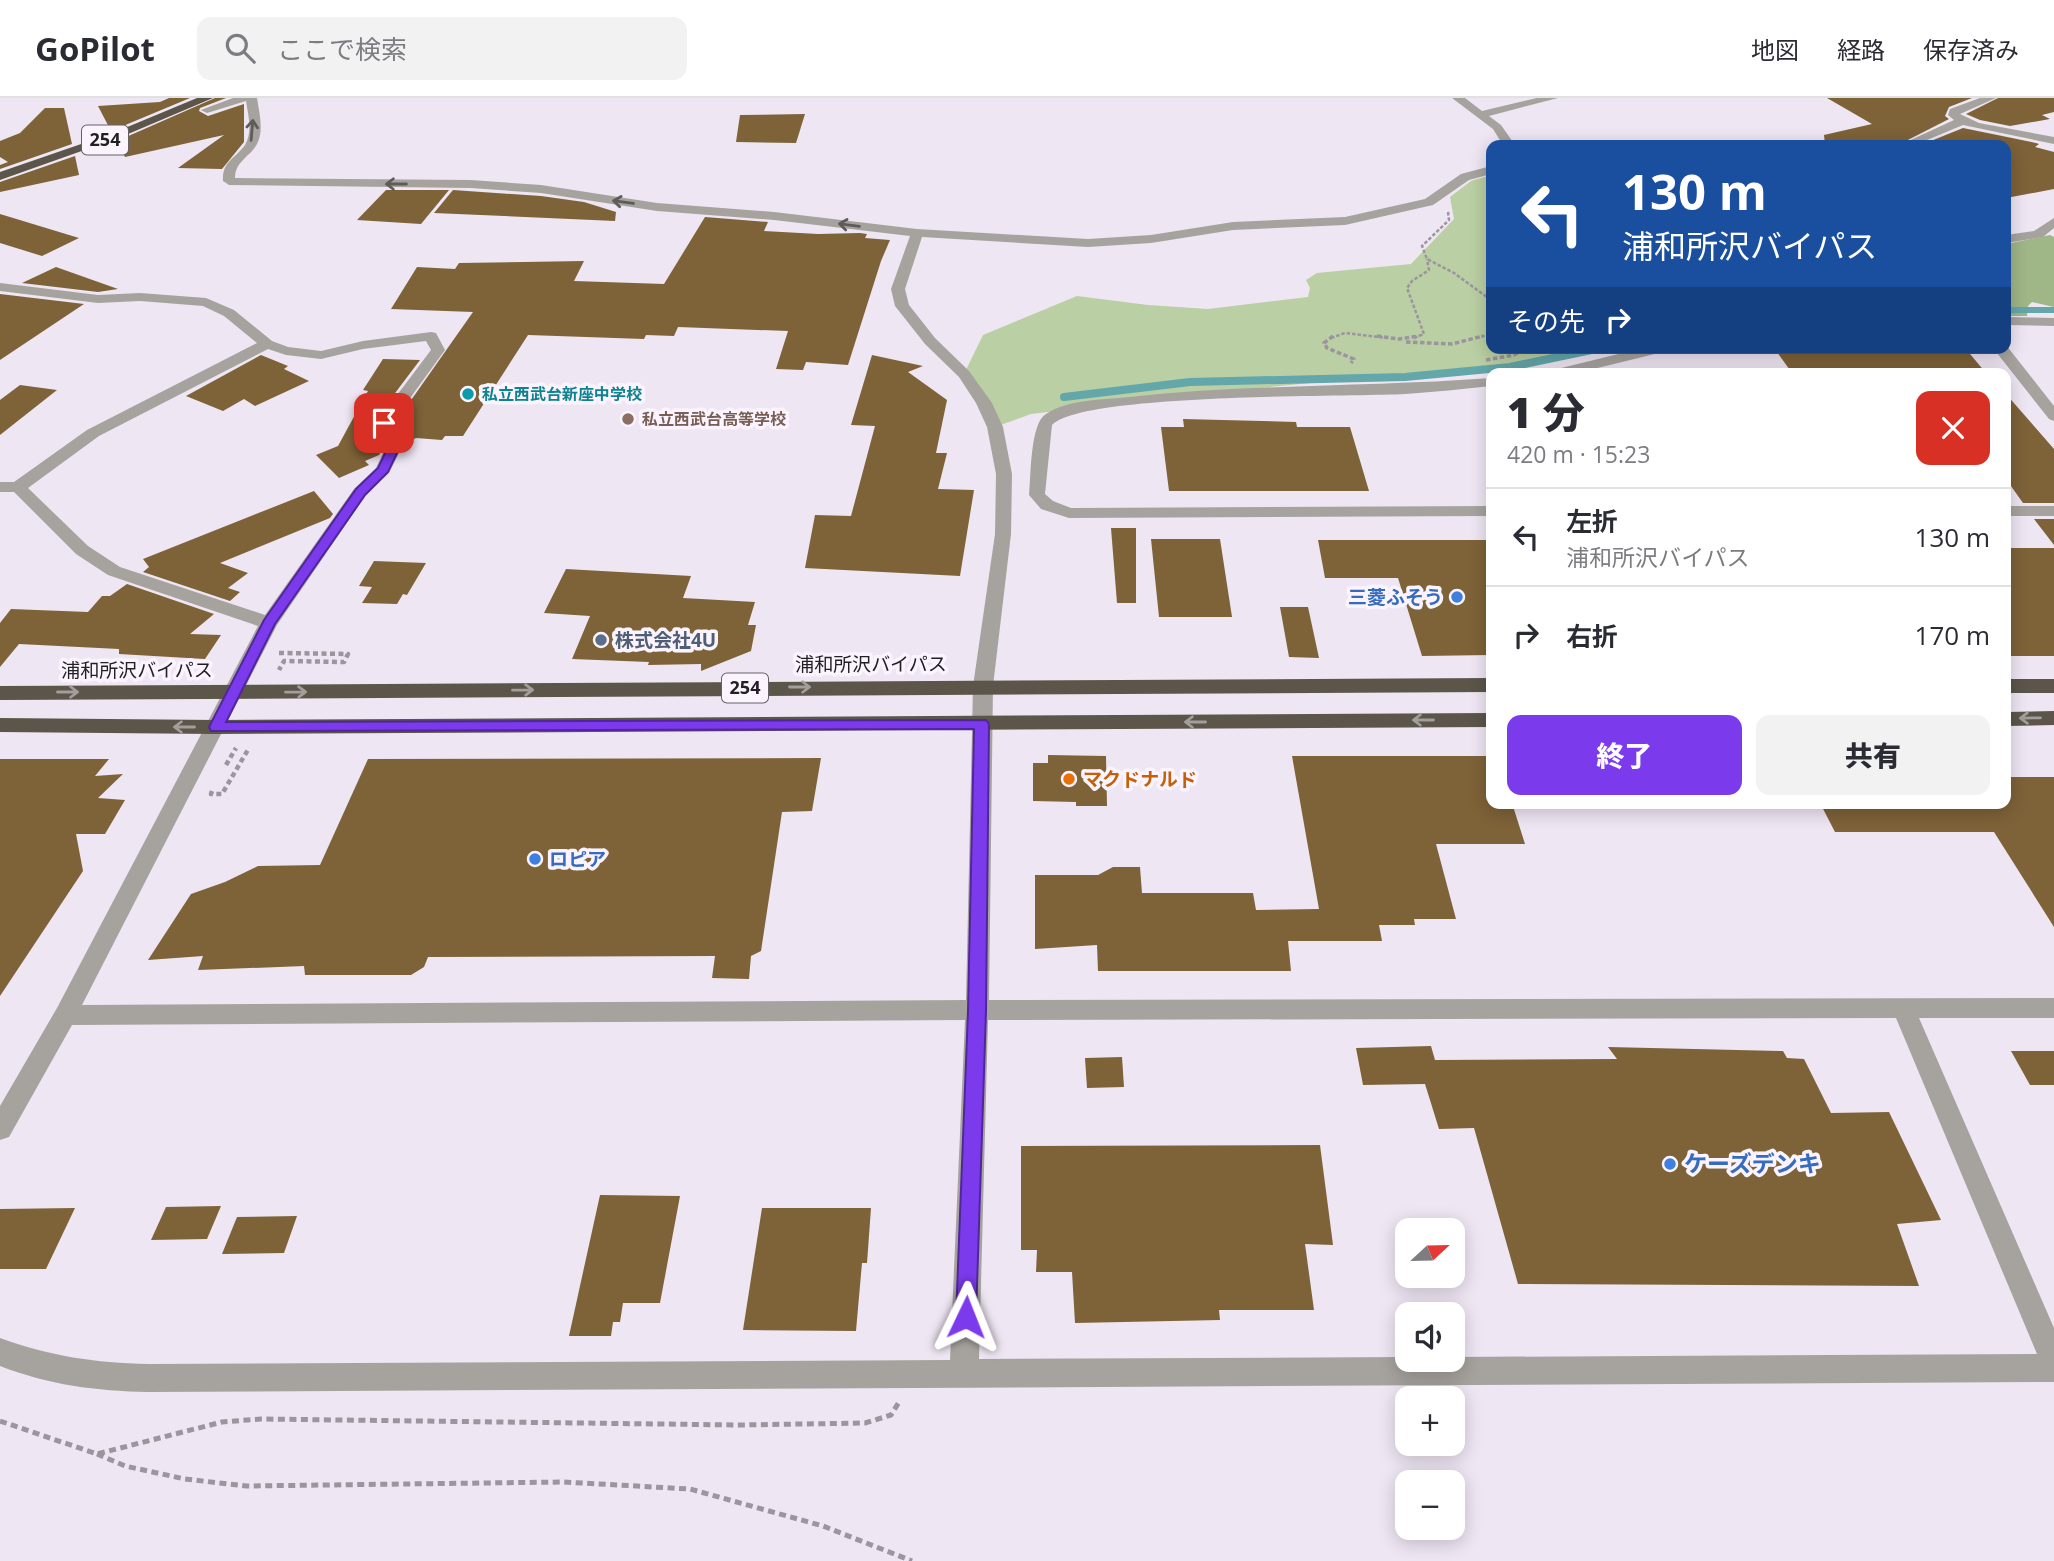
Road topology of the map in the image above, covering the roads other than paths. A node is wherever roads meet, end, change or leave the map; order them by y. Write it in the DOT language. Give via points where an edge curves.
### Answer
graph roads {
  1 [pos="243,98"];
  2 [pos="251,98"];
  3 [pos="1458,98"];
  4 [pos="1552,98"];
  5 [pos="1990,98"];
  6 [pos="207,104"];
  7 [pos="1482,114"];
  8 [pos="1961,121"];
  9 [pos="1506,140"];
  10 [pos="1917,140"];
  11 [pos="2054,141"];
  12 [pos="1486,171"];
  13 [pos="0,176"];
  14 [pos="2054,222"];
  15 [pos="917,233"];
  16 [pos="2011,238"];
  17 [pos="0,287"];
  18 [pos="2011,321"];
  19 [pos="2054,322"];
  20 [pos="267,344"];
  21 [pos="1637,354"];
  22 [pos="2005,354"];
  23 [pos="1580,368"];
  24 [pos="1486,382"];
  25 [pos="2054,416"];
  26 [pos="9,487"];
  27 [pos="2011,510"];
  28 [pos="2054,510"];
  29 [pos="1486,511"];
  30 [pos="269,623"];
  31 [pos="1486,685"];
  32 [pos="982,686"];
  33 [pos="2011,686"];
  34 [pos="2054,686"];
  35 [pos="0,693"];
  36 [pos="232,693"];
  37 [pos="2054,718"];
  38 [pos="2011,719"];
  39 [pos="1486,720"];
  40 [pos="981,724"];
  41 [pos="0,725"];
  42 [pos="216,727"];
  43 [pos="1903,1008"];
  44 [pos="2054,1008"];
  45 [pos="977,1011"];
  46 [pos="65,1015"];
  47 [pos="0,1129"];
  48 [pos="0,1352"];
  49 [pos="2054,1361"];
  50 [pos="2054,1368"];
  51 [pos="964,1373"];
  1 -- 6 [label="street"];
  15 -- 2 [label="street, one-way" via="483,184 229,181 234,158 251,145"];
  3 -- 7 [label="street"];
  4 -- 7 [label="street"];
  5 -- 8 [label="street" via="1954,111"];
  6 -- 13 [label="highway, 254"];
  7 -- 9 [label="street"];
  8 -- 10 [label="street"];
  8 -- 11 [label="street"];
  12 -- 15 [label="street" via="1465,177 1429,202 1345,221 1233,226 1088,243"];
  14 -- 16 [label="street" via="2038,234"];
  15 -- 32 [label="street" via="898,289 902,306 984,403 995,427 1004,474 1003,534"];
  17 -- 20 [label="street" via="98,299 206,302 229,313"];
  18 -- 19 [label="street"];
  20 -- 26 [label="street" via="93,433"];
  20 -- 30 [label="street" via="321,355 431,336 438,350 384,423 393,449 383,470 360,492"];
  21 -- 23 [label="street"];
  22 -- 25 [label="street"];
  24 -- 29 [label="street" via="1189,395 1062,411 1044,424 1037,495 1047,505 1069,513"];
  26 -- 30 [label="street" via="82,550 114,571"];
  27 -- 28 [label="street"];
  30 -- 36 [label="street"];
  31 -- 32 [label="highway, 浦和所沢バイパス / 254"];
  36 -- 32 [label="highway, 浦和所沢バイパス / 254, one-way"];
  32 -- 40 [label="street"];
  33 -- 34 [label="highway"];
  35 -- 36 [label="highway, 浦和所沢バイパス / 254, one-way"];
  36 -- 42 [label="street"];
  37 -- 38 [label="highway, one-way"];
  39 -- 40 [label="highway, 254, one-way"];
  40 -- 42 [label="highway, 254"];
  40 -- 45 [label="street"];
  42 -- 41 [label="highway, 254, one-way"];
  42 -- 46 [label="street"];
  43 -- 44 [label="street"];
  43 -- 45 [label="street"];
  43 -- 49 [label="street"];
  45 -- 46 [label="street"];
  45 -- 51 [label="street"];
  46 -- 47 [label="street"];
  48 -- 51 [label="street" via="38,1367 86,1377"];
  50 -- 51 [label="street"];
}
